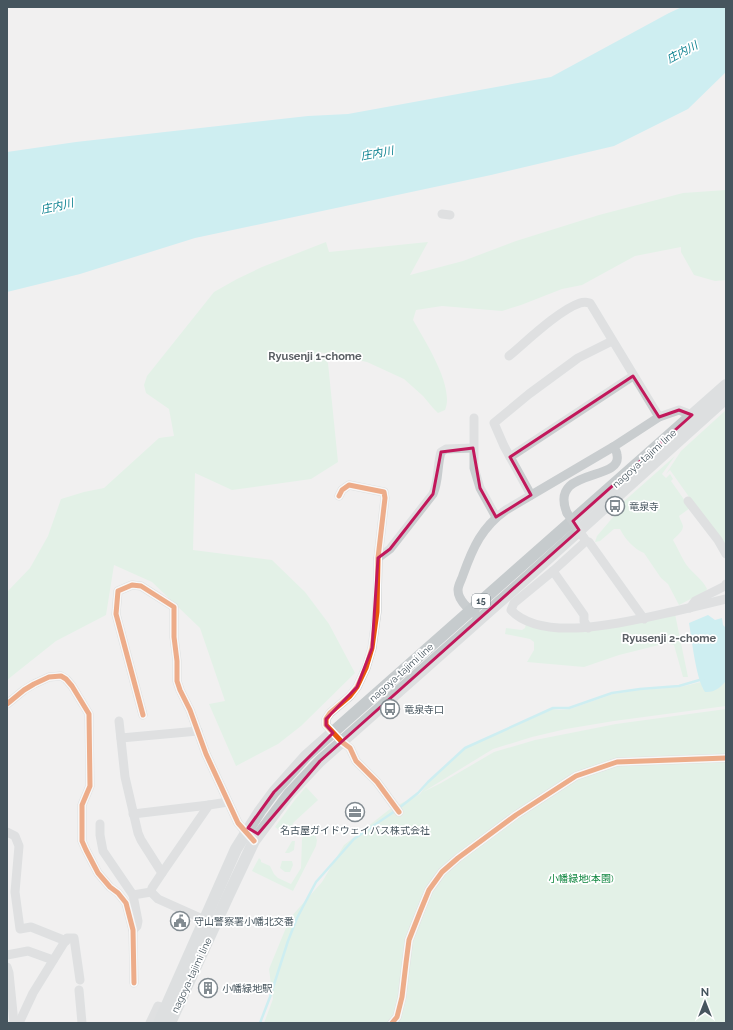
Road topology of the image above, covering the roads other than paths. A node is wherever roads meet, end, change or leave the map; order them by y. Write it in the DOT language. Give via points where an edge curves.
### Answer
graph roads {
  1 [pos="612,341"];
  2 [pos="508,356"];
  3 [pos="633,376"];
  4 [pos="726,385"];
  5 [pos="726,398"];
  6 [pos="692,415"];
  7 [pos="659,417"];
  8 [pos="474,418"];
  9 [pos="613,447"];
  10 [pos="473,448"];
  11 [pos="510,457"];
  12 [pos="531,495"];
  13 [pos="339,496"];
  14 [pos="688,501"];
  15 [pos="496,517"];
  16 [pos="585,540"];
  17 [pos="726,554"];
  18 [pos="378,558"];
  19 [pos="553,572"];
  20 [pos="726,584"];
  21 [pos="726,599"];
  22 [pos="690,608"];
  23 [pos="470,610"];
  24 [pos="481,618"];
  25 [pos="644,619"];
  26 [pos="588,628"];
  27 [pos="7,704"];
  28 [pos="142,716"];
  29 [pos="119,722"];
  30 [pos="198,731"];
  31 [pos="333,733"];
  32 [pos="121,738"];
  33 [pos="342,742"];
  34 [pos="726,758"];
  35 [pos="228,802"];
  36 [pos="208,805"];
  37 [pos="399,812"];
  38 [pos="133,814"];
  39 [pos="100,824"];
  40 [pos="7,832"];
  41 [pos="249,832"];
  42 [pos="162,873"];
  43 [pos="151,892"];
  44 [pos="133,895"];
  45 [pos="205,920"];
  46 [pos="133,930"];
  47 [pos="66,941"];
  48 [pos="7,955"];
  49 [pos="53,960"];
  50 [pos="7,967"];
  51 [pos="80,980"];
  52 [pos="134,983"];
  53 [pos="79,990"];
  54 [pos="166,1008"];
  55 [pos="14,1023"];
  56 [pos="19,1023"];
  57 [pos="82,1023"];
  58 [pos="150,1023"];
  59 [pos="159,1023"];
  60 [pos="170,1023"];
  61 [pos="392,1023"];
  1 -- 2 [label="street" via="590,303 585,302 551,321"];
  1 -- 3 [label="street"];
  1 -- 11 [label="street" via="578,358 494,423"];
  3 -- 7 [label="street"];
  3 -- 11 [label="street"];
  4 -- 6 [label="main road, nagoya-tajimi line / 15"];
  5 -- 24 [label="main road, nagoya-tajimi line / 15"];
  6 -- 7 [label="street" via="679,410"];
  6 -- 23 [label="main road, nagoya-tajimi line / 15"];
  7 -- 9 [label="street"];
  8 -- 10 [label="street"];
  9 -- 12 [label="street"];
  9 -- 16 [label="street, bridge" via="618,456 612,468 579,479 566,490 564,507"];
  10 -- 15 [label="street" via="474,468 480,488"];
  10 -- 18 [label="street" via="446,449 441,452 433,494 390,549"];
  11 -- 12 [label="street"];
  12 -- 15 [label="street"];
  13 -- 18 [label="street" via="349,485 384,492 385,504"];
  14 -- 17 [label="street"];
  15 -- 23 [label="street" via="476,543 458,590"];
  16 -- 19 [label="street"];
  16 -- 25 [label="street" via="589,542"];
  18 -- 31 [label="street" via="377,612 372,648 357,687 326,719 326,725"];
  19 -- 26 [label="street" via="584,615"];
  19 -- 26 [label="street" via="514,603 512,610 517,616 541,625"];
  20 -- 22 [label="street" via="696,601"];
  21 -- 22 [label="street"];
  22 -- 25 [label="street"];
  23 -- 24 [label="street"];
  23 -- 31 [label="main road, nagoya-tajimi line / 15"];
  24 -- 33 [label="main road, nagoya-tajimi line / 15"];
  25 -- 26 [label="street"];
  27 -- 46 [label="street" via="34,684 49,677 61,676 72,686 89,714 90,786 82,805 82,840 98,873 126,903"];
  28 -- 30 [label="street" via="116,614 118,591 132,585 141,586 174,607 177,681"];
  29 -- 32 [label="street"];
  30 -- 32 [label="street"];
  30 -- 35 [label="street"];
  31 -- 33 [label="street"];
  31 -- 41 [label="main road, nagoya-tajimi line / 15" via="306,756 274,792"];
  32 -- 38 [label="street" via="125,777"];
  33 -- 37 [label="street" via="350,748 356,761 377,782"];
  33 -- 41 [label="main road, nagoya-tajimi line / 15"];
  34 -- 61 [label="street" via="617,762 576,776 516,815 458,858 442,872 429,890 420,912 409,940 402,997"];
  35 -- 36 [label="street"];
  35 -- 41 [label="street"];
  36 -- 38 [label="street"];
  36 -- 42 [label="street"];
  38 -- 42 [label="street" via="141,840"];
  39 -- 44 [label="street" via="103,851"];
  40 -- 47 [label="street" via="15,836 20,846 15,892 20,929 31,927"];
  41 -- 45 [label="main road, nagoya-tajimi line / 15" via="236,849"];
  41 -- 60 [label="main road, nagoya-tajimi line / 15" via="228,896"];
  42 -- 43 [label="street"];
  43 -- 44 [label="street"];
  43 -- 45 [label="street" via="158,899"];
  44 -- 46 [label="street" via="138,926"];
  45 -- 54 [label="main road, nagoya-tajimi line / 15"];
  46 -- 52 [label="street"];
  47 -- 49 [label="street"];
  47 -- 51 [label="street" via="67,938 74,938"];
  48 -- 49 [label="street" via="28,951"];
  49 -- 56 [label="street"];
  50 -- 55 [label="street"];
  53 -- 57 [label="street"];
  54 -- 58 [label="street" via="158,1006"];
  54 -- 59 [label="main road, nagoya-tajimi line / 15"];
}
